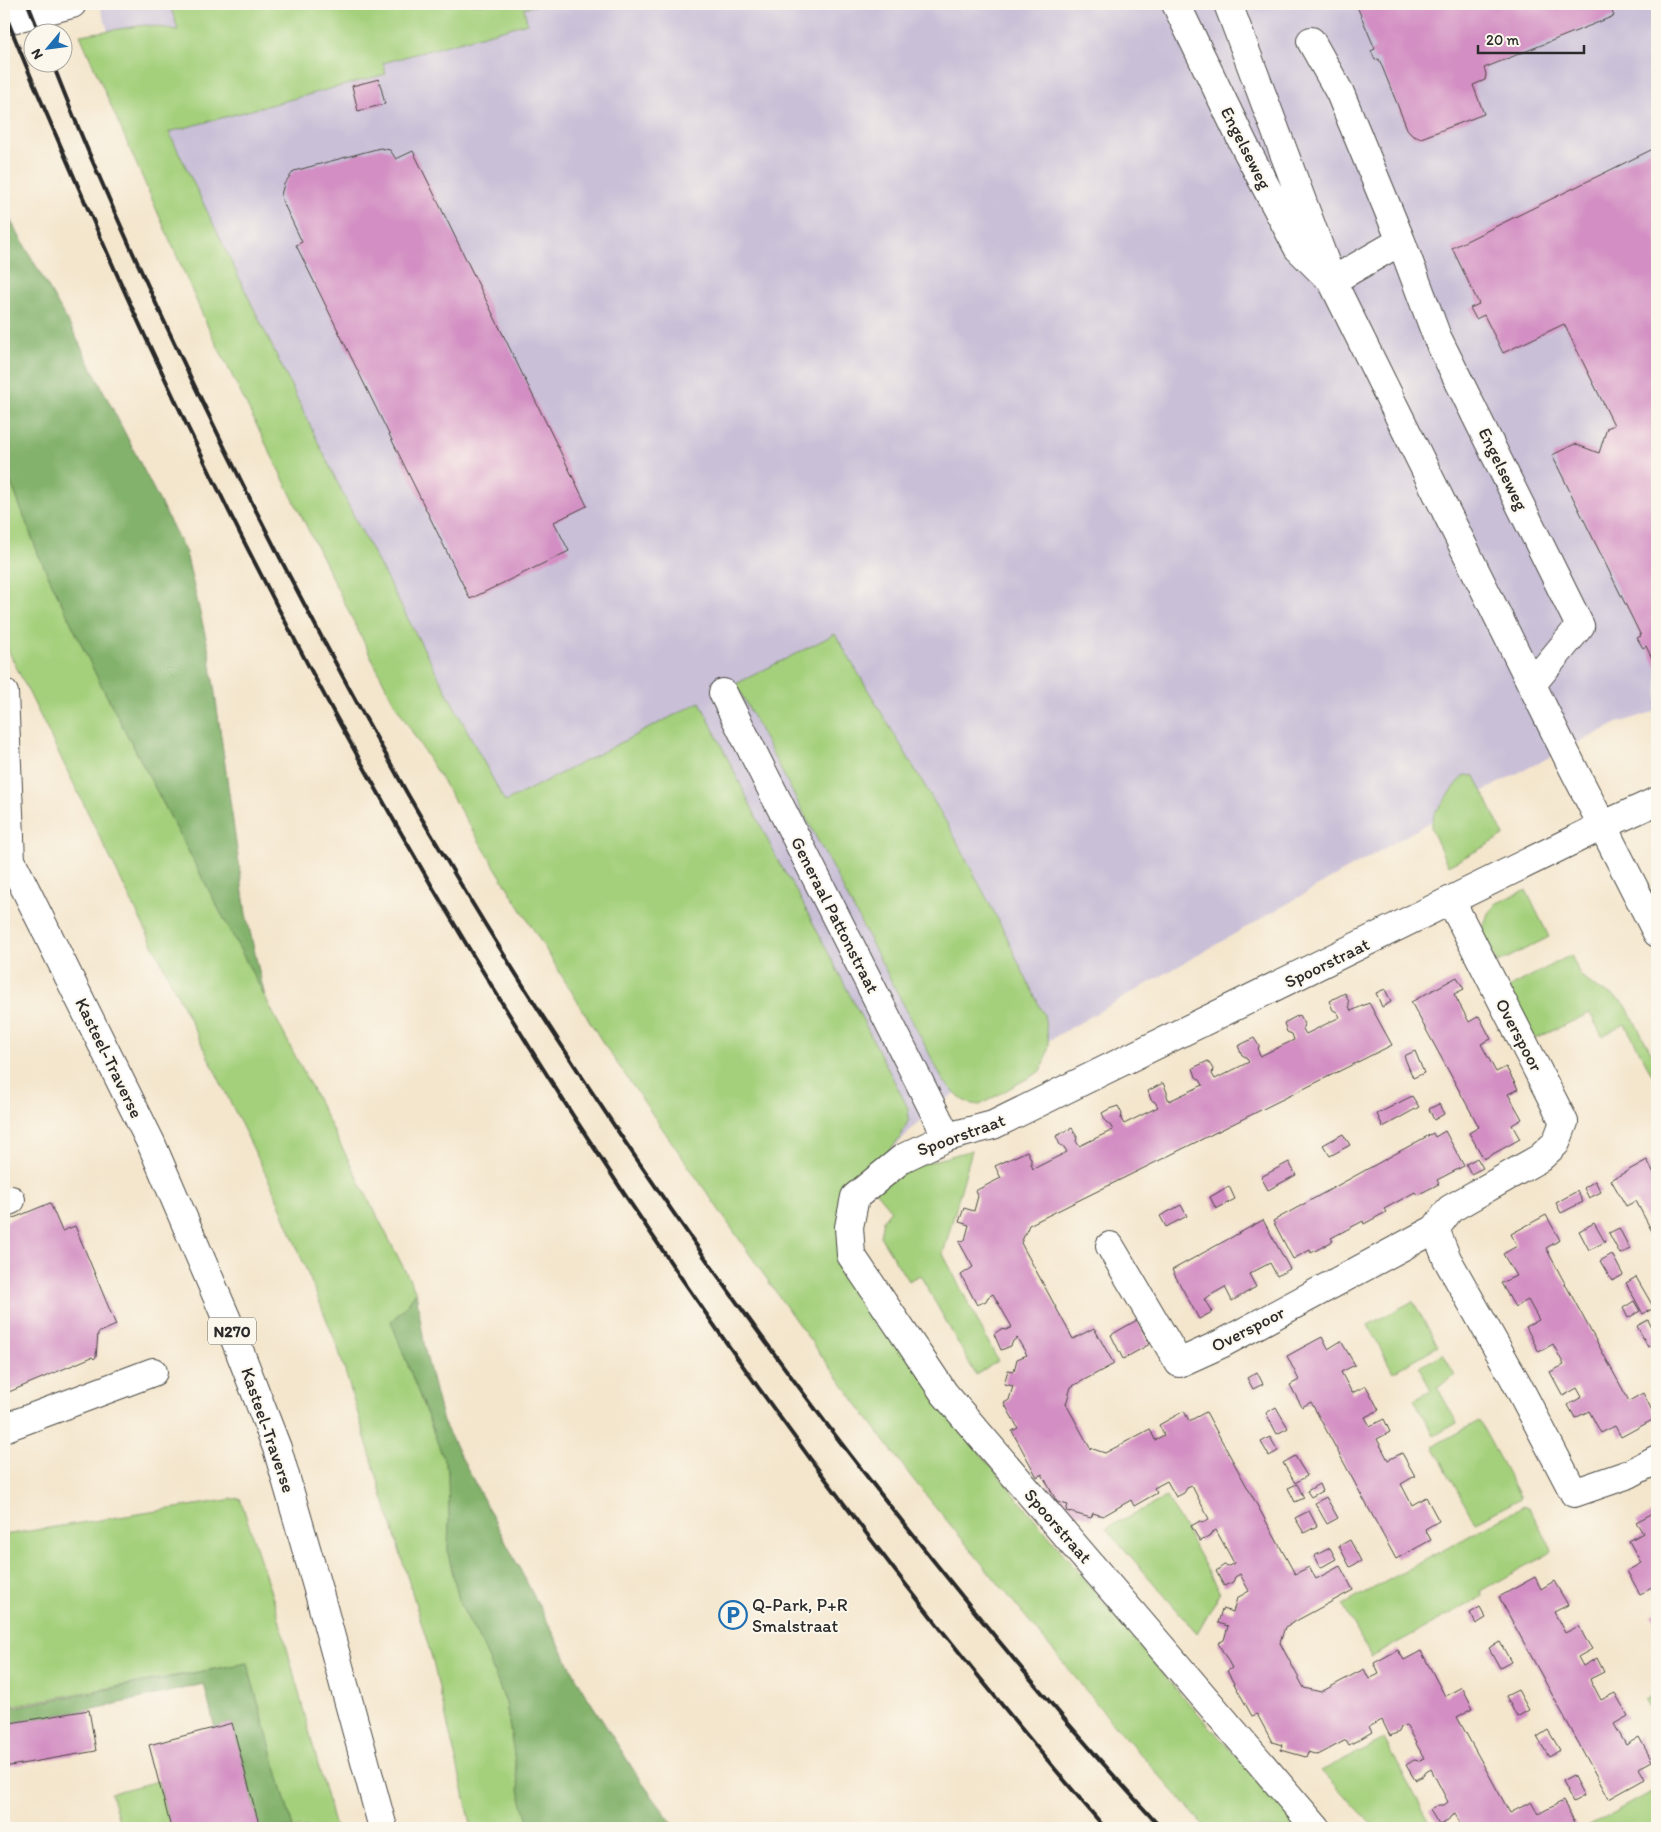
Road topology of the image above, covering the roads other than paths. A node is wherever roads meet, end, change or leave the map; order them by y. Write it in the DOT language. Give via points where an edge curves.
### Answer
graph roads {
  1 [pos="72,4"];
  2 [pos="1176,4"];
  3 [pos="1228,4"];
  4 [pos="4,21"];
  5 [pos="1311,41"];
  6 [pos="1401,241"];
  7 [pos="1332,281"];
  8 [pos="1532,684"];
  9 [pos="4,693"];
  10 [pos="723,693"];
  11 [pos="1657,801"];
  12 [pos="1602,826"];
  13 [pos="7,854"];
  14 [pos="1451,901"];
  15 [pos="1657,933"];
  16 [pos="947,1137"];
  17 [pos="1435,1229"];
  18 [pos="1110,1246"];
  19 [pos="154,1372"];
  20 [pos="4,1428"];
  21 [pos="1657,1459"];
  22 [pos="383,1828"];
  23 [pos="1316,1828"];
  1 -- 4 [label="street"];
  2 -- 7 [label="street, Engelseweg" via="1298,248"];
  3 -- 7 [label="street, Engelseweg"];
  5 -- 6 [label="street, Engelseweg" via="1340,93"];
  6 -- 7 [label="street"];
  6 -- 8 [label="street, Engelseweg" via="1437,337 1580,626"];
  7 -- 8 [label="street, Engelseweg"];
  8 -- 12 [label="street, Engelseweg"];
  9 -- 13 [label="street, Kasteel-Traverse / N270"];
  10 -- 16 [label="street, Generaal Pattonstraat"];
  11 -- 12 [label="street, Spoorstraat"];
  12 -- 14 [label="street, Spoorstraat"];
  12 -- 15 [label="street, Engelseweg"];
  13 -- 22 [label="street, Kasteel-Traverse / N270" via="150,1143 231,1329 270,1429 320,1594"];
  14 -- 16 [label="street, Spoorstraat" via="993,1126"];
  14 -- 17 [label="street, Overspoor" via="1564,1122 1556,1143 1540,1158 1450,1209"];
  16 -- 23 [label="street, Spoorstraat" via="903,1158 855,1196 849,1227 851,1255 944,1393"];
  17 -- 18 [label="street, Overspoor" via="1240,1334 1179,1363"];
  17 -- 21 [label="street" via="1574,1493 1629,1474"];
  19 -- 20 [label="street"];
}
